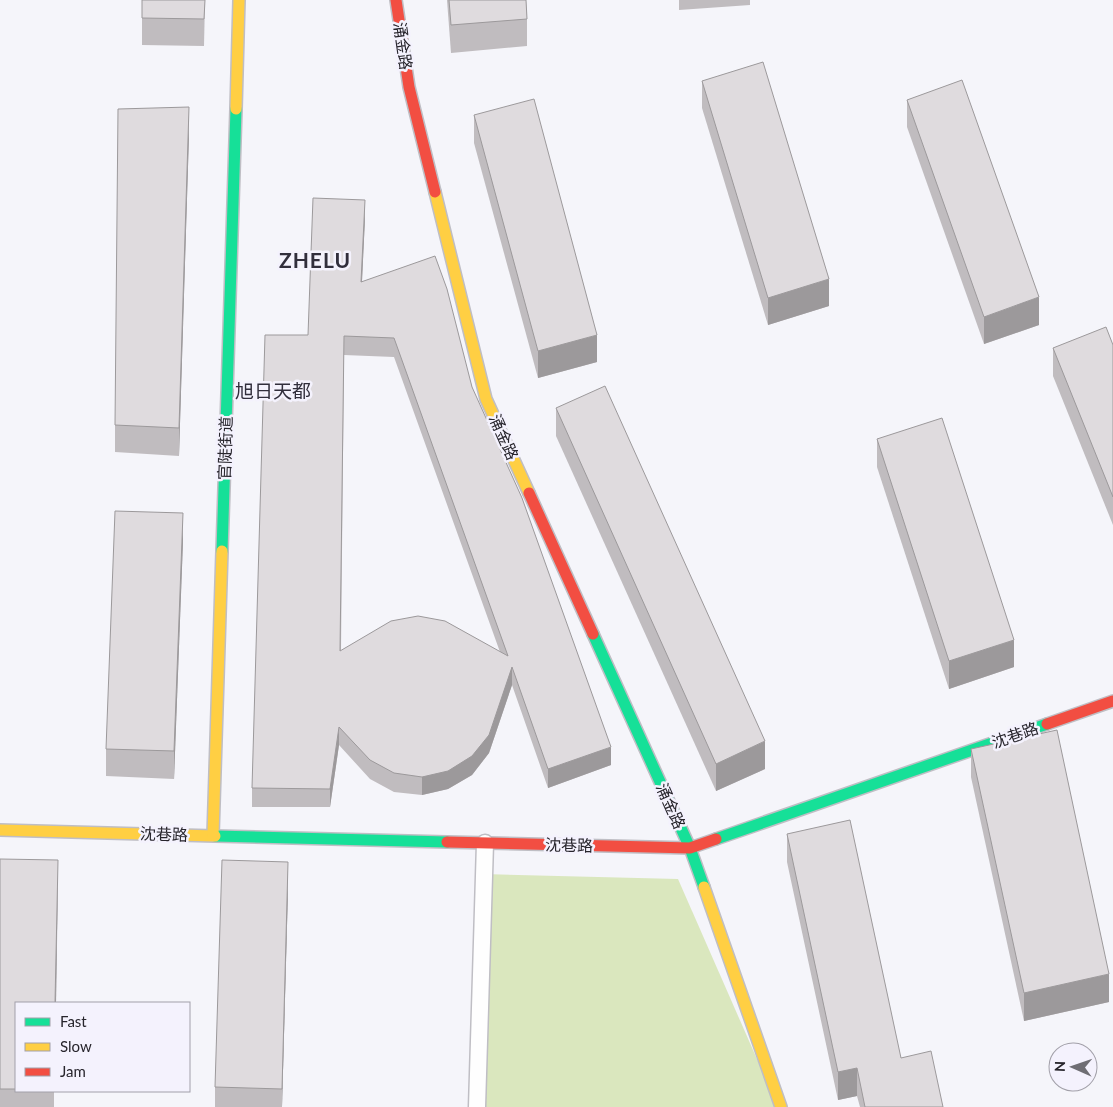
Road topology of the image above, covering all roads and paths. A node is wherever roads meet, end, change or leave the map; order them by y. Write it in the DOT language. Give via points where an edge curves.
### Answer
graph roads {
  1 [pos="239,0"];
  2 [pos="396,0"];
  3 [pos="1113,701"];
  4 [pos="0,830"];
  5 [pos="213,835"];
  6 [pos="484,843"];
  7 [pos="690,848"];
  8 [pos="477,1107"];
  9 [pos="781,1107"];
  1 -- 5 [label="street, 官陡街道"];
  2 -- 7 [label="street, 涌金路" via="408,87 486,398"];
  3 -- 7 [label="street, 沈巷路"];
  4 -- 5 [label="street, 沈巷路"];
  5 -- 6 [label="street, 沈巷路"];
  6 -- 7 [label="street, 沈巷路"];
  6 -- 8 [label="lane"];
  7 -- 9 [label="street, 涌金路"];
}
